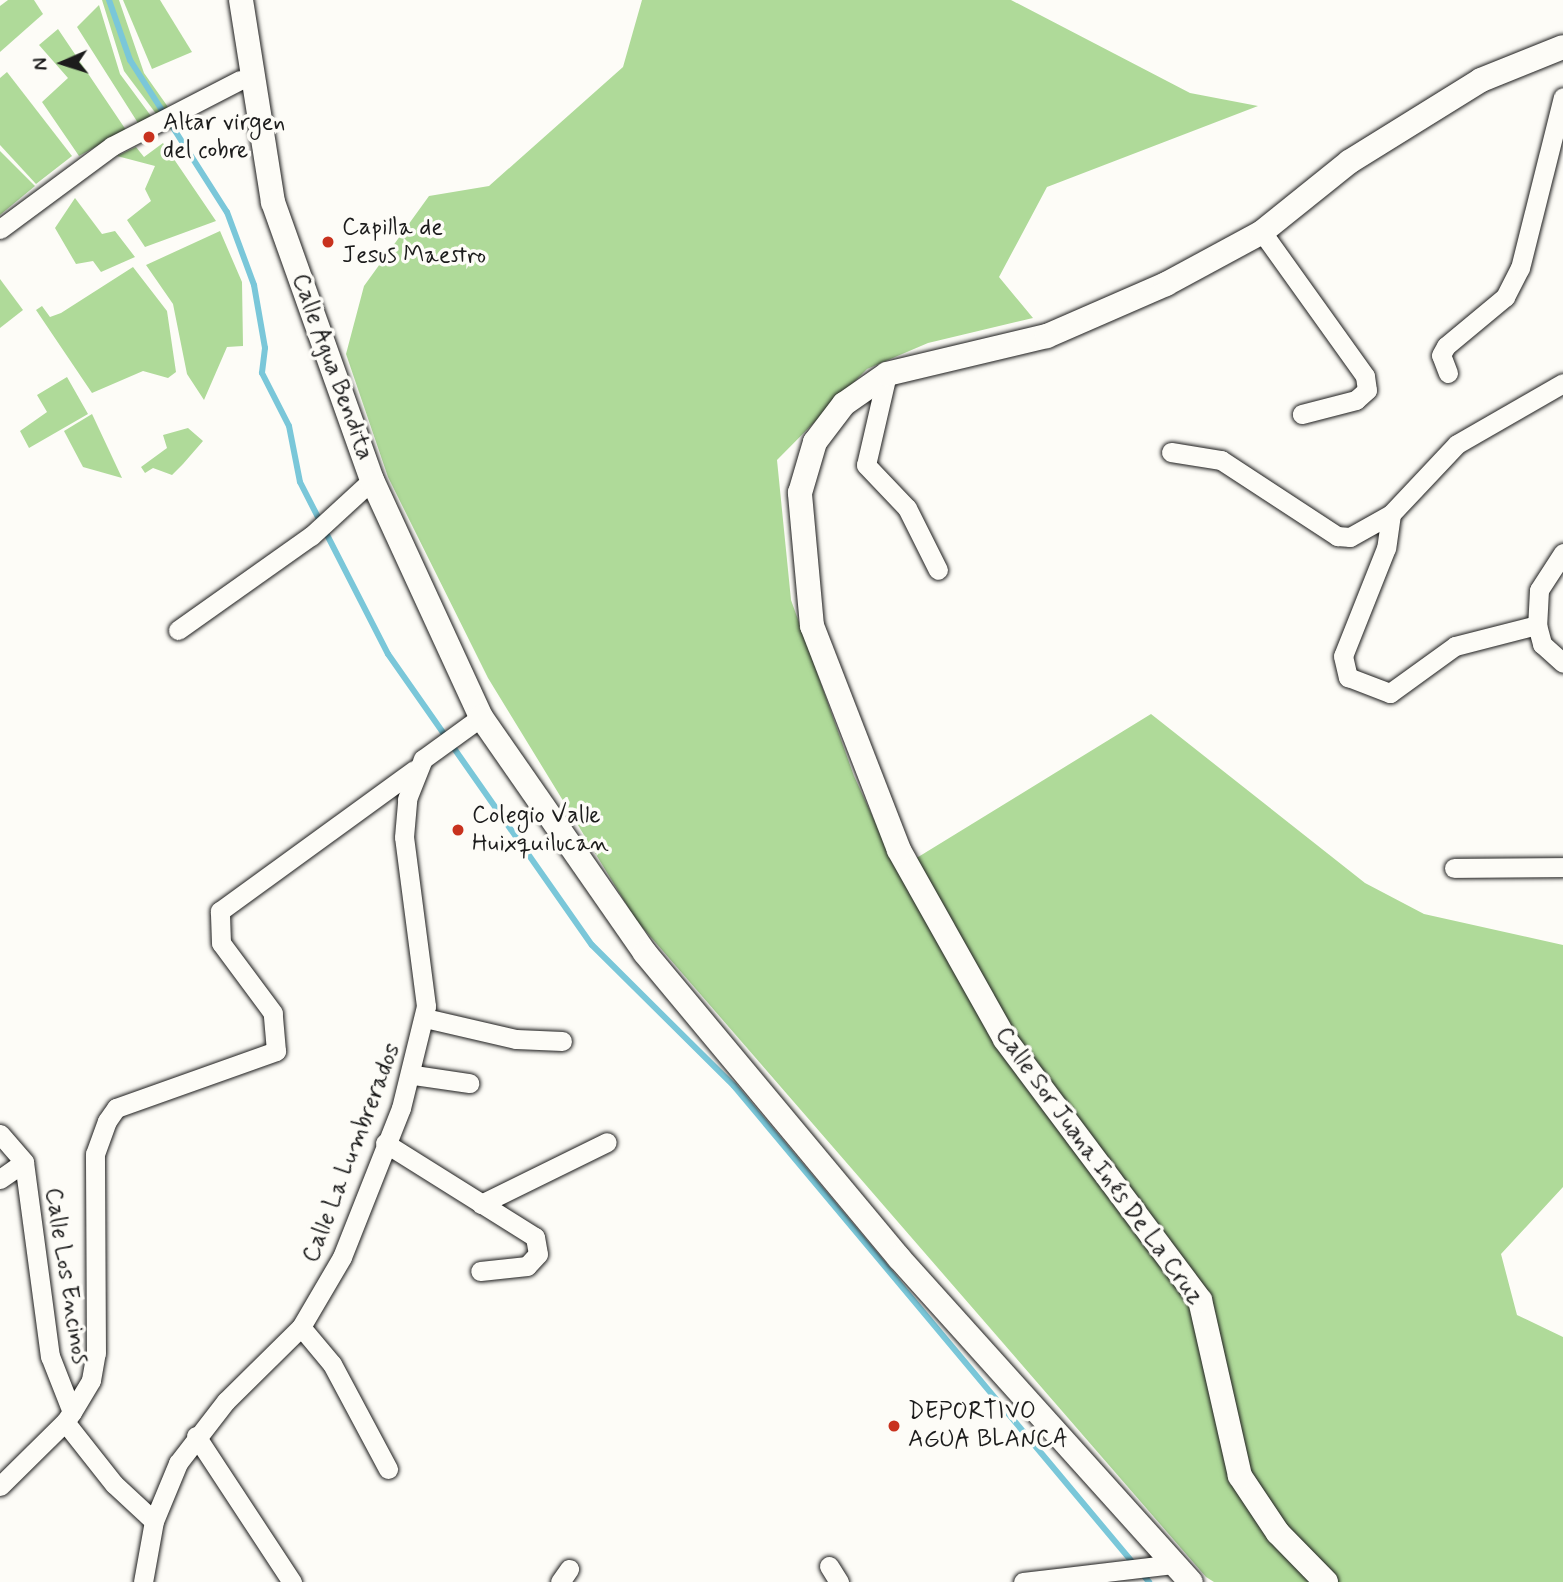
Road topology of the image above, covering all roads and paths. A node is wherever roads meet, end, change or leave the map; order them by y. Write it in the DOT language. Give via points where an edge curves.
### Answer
graph roads {
  1 [pos="241,0"];
  2 [pos="1563,47"];
  3 [pos="240,80"];
  4 [pos="1563,97"];
  5 [pos="0,229"];
  6 [pos="1262,232"];
  7 [pos="1448,373"];
  8 [pos="887,374"];
  9 [pos="1563,383"];
  10 [pos="1302,414"];
  11 [pos="1171,452"];
  12 [pos="372,480"];
  13 [pos="1391,514"];
  14 [pos="1563,553"];
  15 [pos="938,570"];
  16 [pos="1537,625"];
  17 [pos="178,630"];
  18 [pos="1563,663"];
  19 [pos="481,717"];
  20 [pos="414,770"];
  21 [pos="1563,867"];
  22 [pos="1454,868"];
  23 [pos="425,1018"];
  24 [pos="562,1041"];
  25 [pos="414,1075"];
  26 [pos="469,1083"];
  27 [pos="0,1134"];
  28 [pos="607,1142"];
  29 [pos="385,1143"];
  30 [pos="24,1162"];
  31 [pos="0,1179"];
  32 [pos="481,1204"];
  33 [pos="480,1271"];
  34 [pos="301,1326"];
  35 [pos="68,1417"];
  36 [pos="196,1436"];
  37 [pos="388,1468"];
  38 [pos="0,1486"];
  39 [pos="154,1521"];
  40 [pos="1173,1570"];
  41 [pos="144,1582"];
  42 [pos="292,1582"];
  43 [pos="1023,1582"];
  44 [pos="1326,1582"];
  1 -- 12 [label="main road, Calle Agua Bendita" via="270,192"];
  2 -- 6 [label="main road, Calle Sor Juana Inés De La Cruz" via="1480,80 1401,128"];
  3 -- 5 [label="street" via="112,146"];
  4 -- 7 [label="street" via="1520,268 1504,297 1446,346 1441,355"];
  6 -- 8 [label="main road, Calle Sor Juana Inés De La Cruz" via="1166,284 1047,335"];
  6 -- 10 [label="street" via="1365,376 1367,390 1356,400"];
  8 -- 15 [label="street" via="866,465 907,508"];
  8 -- 44 [label="main road, Calle Sor Juana Inés De La Cruz" via="844,404 815,442 802,483 798,519 807,599 834,691 899,850 1005,1039 1200,1300 1240,1476 1278,1533"];
  9 -- 13 [label="street" via="1457,444"];
  11 -- 13 [label="street" via="1221,460 1337,536 1350,537"];
  12 -- 17 [label="street" via="311,536"];
  12 -- 19 [label="main road, Calle Agua Bendita"];
  13 -- 16 [label="street" via="1386,548 1343,656 1348,677 1390,694 1455,646"];
  14 -- 16 [label="street" via="1539,590"];
  16 -- 18 [label="street" via="1542,644"];
  19 -- 20 [label="street"];
  19 -- 40 [label="main road, Calle Agua Bendita" via="645,953 898,1258"];
  20 -- 23 [label="street, Calle La Lumbrerados" via="404,838"];
  20 -- 35 [label="street" via="220,911 221,943 272,1013 276,1051 116,1108 107,1121 95,1165 96,1353 91,1380"];
  21 -- 22 [label="street"];
  23 -- 24 [label="street" via="516,1039"];
  23 -- 25 [label="street, Calle La Lumbrerados"];
  25 -- 26 [label="street"];
  25 -- 29 [label="street, Calle La Lumbrerados"];
  27 -- 30 [label="street, Calle Los Encinos"];
  28 -- 32 [label="street"];
  29 -- 32 [label="street"];
  29 -- 34 [label="street, Calle La Lumbrerados" via="342,1257"];
  30 -- 31 [label="street"];
  30 -- 35 [label="street, Calle Los Encinos" via="50,1356"];
  32 -- 33 [label="street" via="535,1237 538,1254 527,1266"];
  34 -- 36 [label="street, Calle La Lumbrerados"];
  34 -- 37 [label="street" via="332,1364"];
  35 -- 38 [label="street"];
  35 -- 39 [label="street, Calle Los Encinos" via="114,1485"];
  36 -- 39 [label="street, Calle La Lumbrerados"];
  36 -- 42 [label="street"];
  39 -- 41 [label="street, Calle La Lumbrerados"];
  40 -- 43 [label="street" via="1121,1567"];
}
